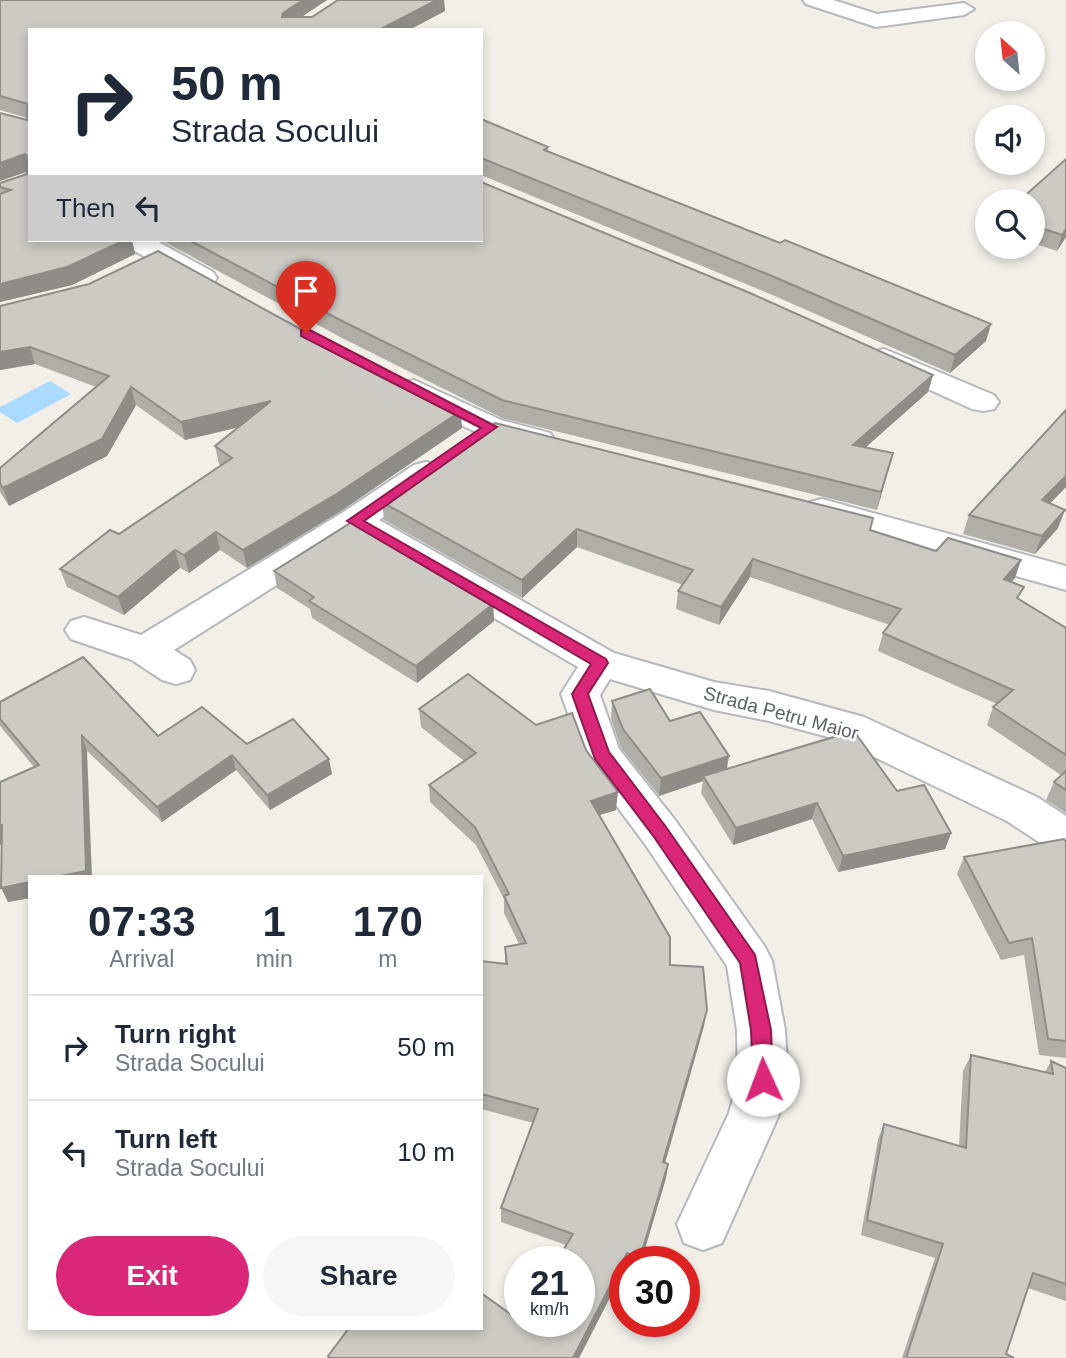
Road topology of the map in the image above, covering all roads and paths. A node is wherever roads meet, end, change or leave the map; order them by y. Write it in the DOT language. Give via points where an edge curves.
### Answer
graph roads {
  1 [pos="813,0"];
  2 [pos="964,9"];
  3 [pos="148,247"];
  4 [pos="128,271"];
  5 [pos="233,294"];
  6 [pos="859,347"];
  7 [pos="391,377"];
  8 [pos="983,402"];
  9 [pos="490,427"];
  10 [pos="570,447"];
  11 [pos="797,504"];
  12 [pos="354,521"];
  13 [pos="1066,578"];
  14 [pos="84,630"];
  15 [pos="145,650"];
  16 [pos="601,663"];
  17 [pos="176,670"];
  18 [pos="1066,838"];
  19 [pos="703,1224"];
  1 -- 2 [label="street" via="876,21"];
  3 -- 4 [label="street"];
  3 -- 5 [label="street"];
  6 -- 8 [label="street"];
  7 -- 9 [label="street"];
  9 -- 10 [label="street"];
  9 -- 12 [label="street"];
  11 -- 13 [label="street"];
  12 -- 15 [label="street"];
  12 -- 16 [label="street, Strada Petru Maior"];
  14 -- 15 [label="street"];
  15 -- 17 [label="street"];
  16 -- 18 [label="street, Strada Petru Maior" via="850,728 1022,809"];
  16 -- 19 [label="street" via="580,694 601,755 749,961 761,1030 763,1080 753,1117"];
}
